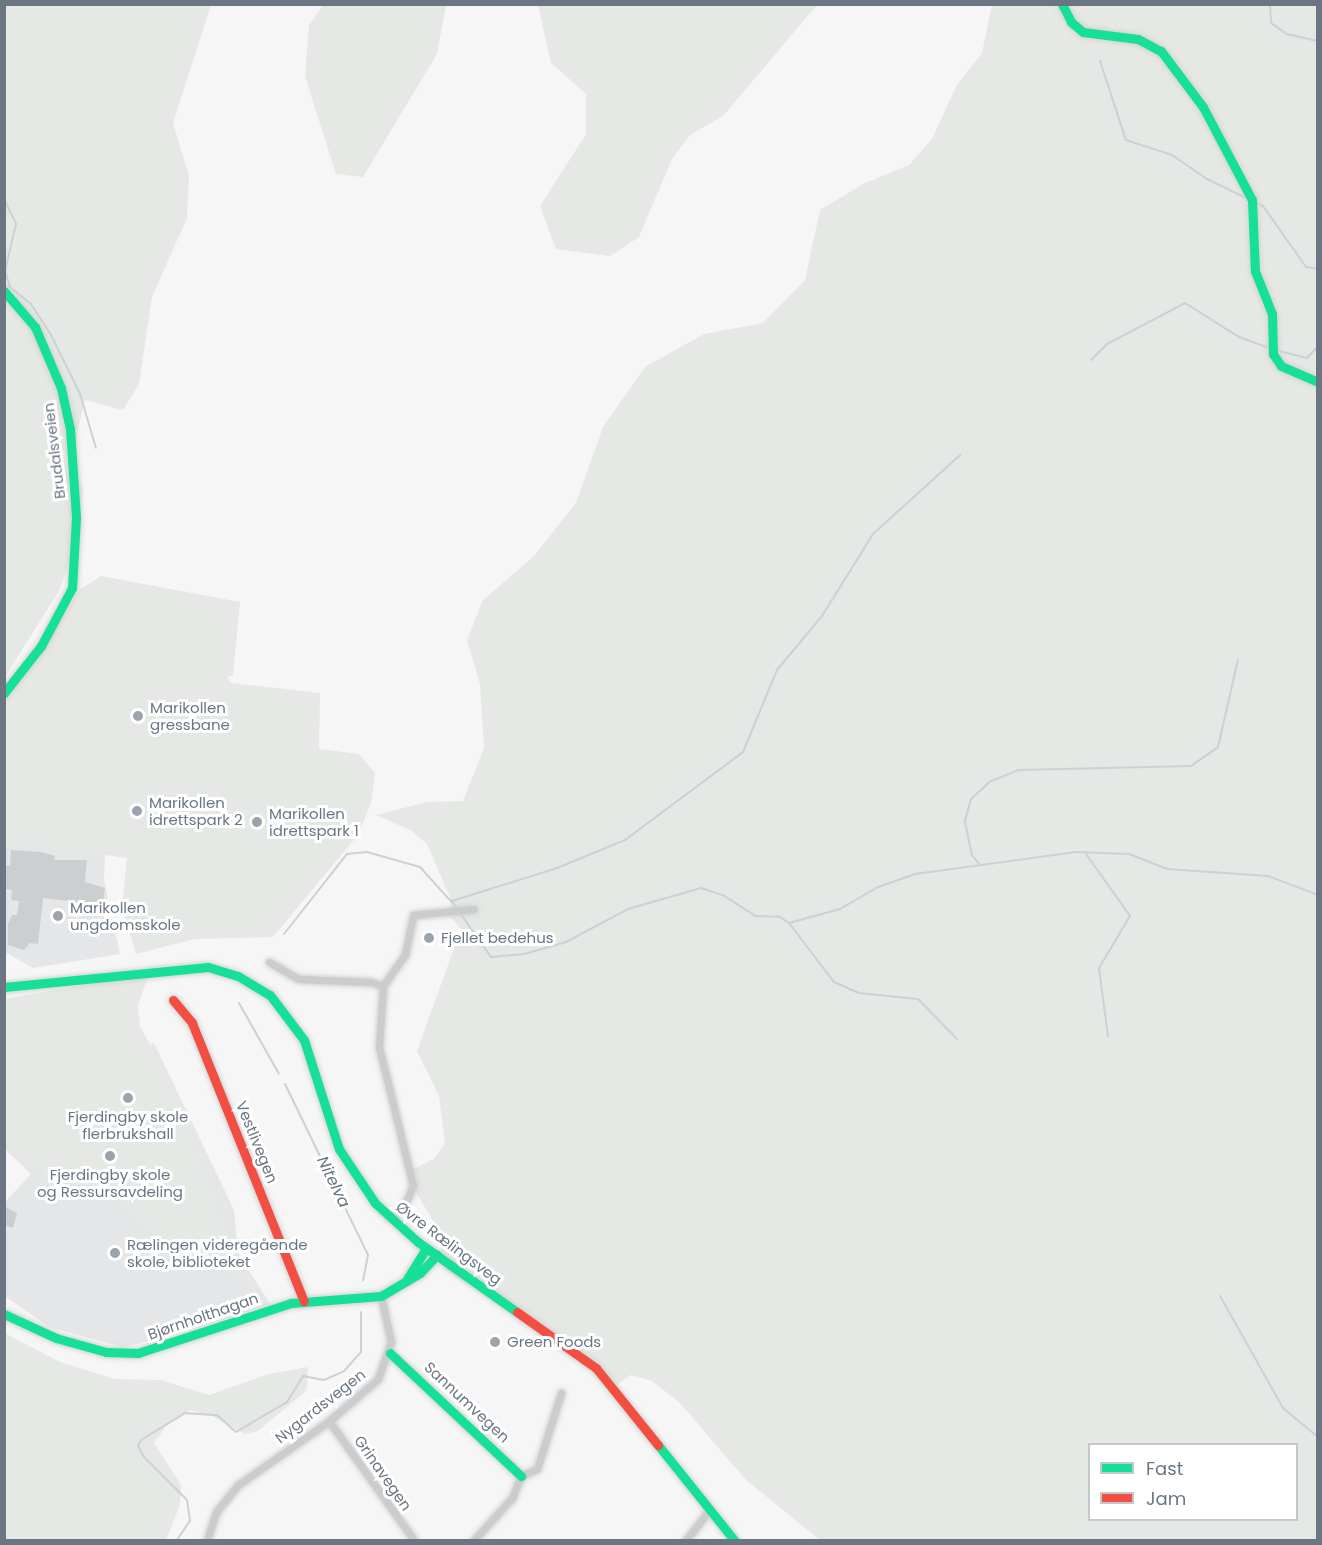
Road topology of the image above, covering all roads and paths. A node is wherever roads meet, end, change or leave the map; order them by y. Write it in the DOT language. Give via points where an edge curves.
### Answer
graph roads {
  1 [pos="1062,4"];
  2 [pos="4,291"];
  3 [pos="1317,382"];
  4 [pos="4,693"];
  5 [pos="474,909"];
  6 [pos="269,962"];
  7 [pos="382,986"];
  8 [pos="4,987"];
  9 [pos="173,1000"];
  10 [pos="390,1219"];
  11 [pos="426,1248"];
  12 [pos="437,1255"];
  13 [pos="406,1281"];
  14 [pos="381,1296"];
  15 [pos="304,1300"];
  16 [pos="4,1314"];
  17 [pos="390,1353"];
  18 [pos="561,1394"];
  19 [pos="329,1421"];
  20 [pos="521,1476"];
  21 [pos="708,1512"];
  22 [pos="207,1540"];
  23 [pos="414,1540"];
  24 [pos="474,1540"];
  25 [pos="686,1540"];
  26 [pos="734,1540"];
  1 -- 3 [label="street" via="1071,22 1083,32 1138,39 1161,51 1203,107 1252,200 1256,271 1272,314 1273,354 1281,366"];
  2 -- 4 [label="street, Brudalsveien" via="35,327 61,388 76,509 72,588 41,646"];
  5 -- 7 [label="street" via="413,915 405,954"];
  6 -- 7 [label="street" via="298,979 371,982"];
  7 -- 10 [label="street" via="379,1047 413,1185 406,1202"];
  8 -- 10 [label="street, Øvre Rælingsveg" via="183,967 218,969 254,984 283,1008 299,1031 339,1149 360,1185"];
  9 -- 15 [label="street, Vestlivegen" via="192,1023"];
  10 -- 11 [label="street, Øvre Rælingsveg"];
  11 -- 12 [label="street, Øvre Rælingsveg"];
  11 -- 13 [label="street"];
  12 -- 13 [label="street"];
  12 -- 21 [label="street, Øvre Rælingsveg" via="596,1368"];
  13 -- 14 [label="street"];
  14 -- 15 [label="street, Bjørnholthagan"];
  14 -- 17 [label="street"];
  15 -- 16 [label="street, Bjørnholthagan" via="163,1347 127,1354 43,1334"];
  17 -- 19 [label="street, Nygardsvegen" via="373,1386"];
  17 -- 20 [label="street, Sannumvegen"];
  18 -- 20 [label="street" via="538,1465"];
  19 -- 22 [label="street, Nygardsvegen" via="238,1485 216,1512"];
  19 -- 23 [label="street, Grinavegen"];
  20 -- 24 [label="street" via="512,1498"];
  21 -- 25 [label="street"];
  21 -- 26 [label="street, Øvre Rælingsveg"];
}
